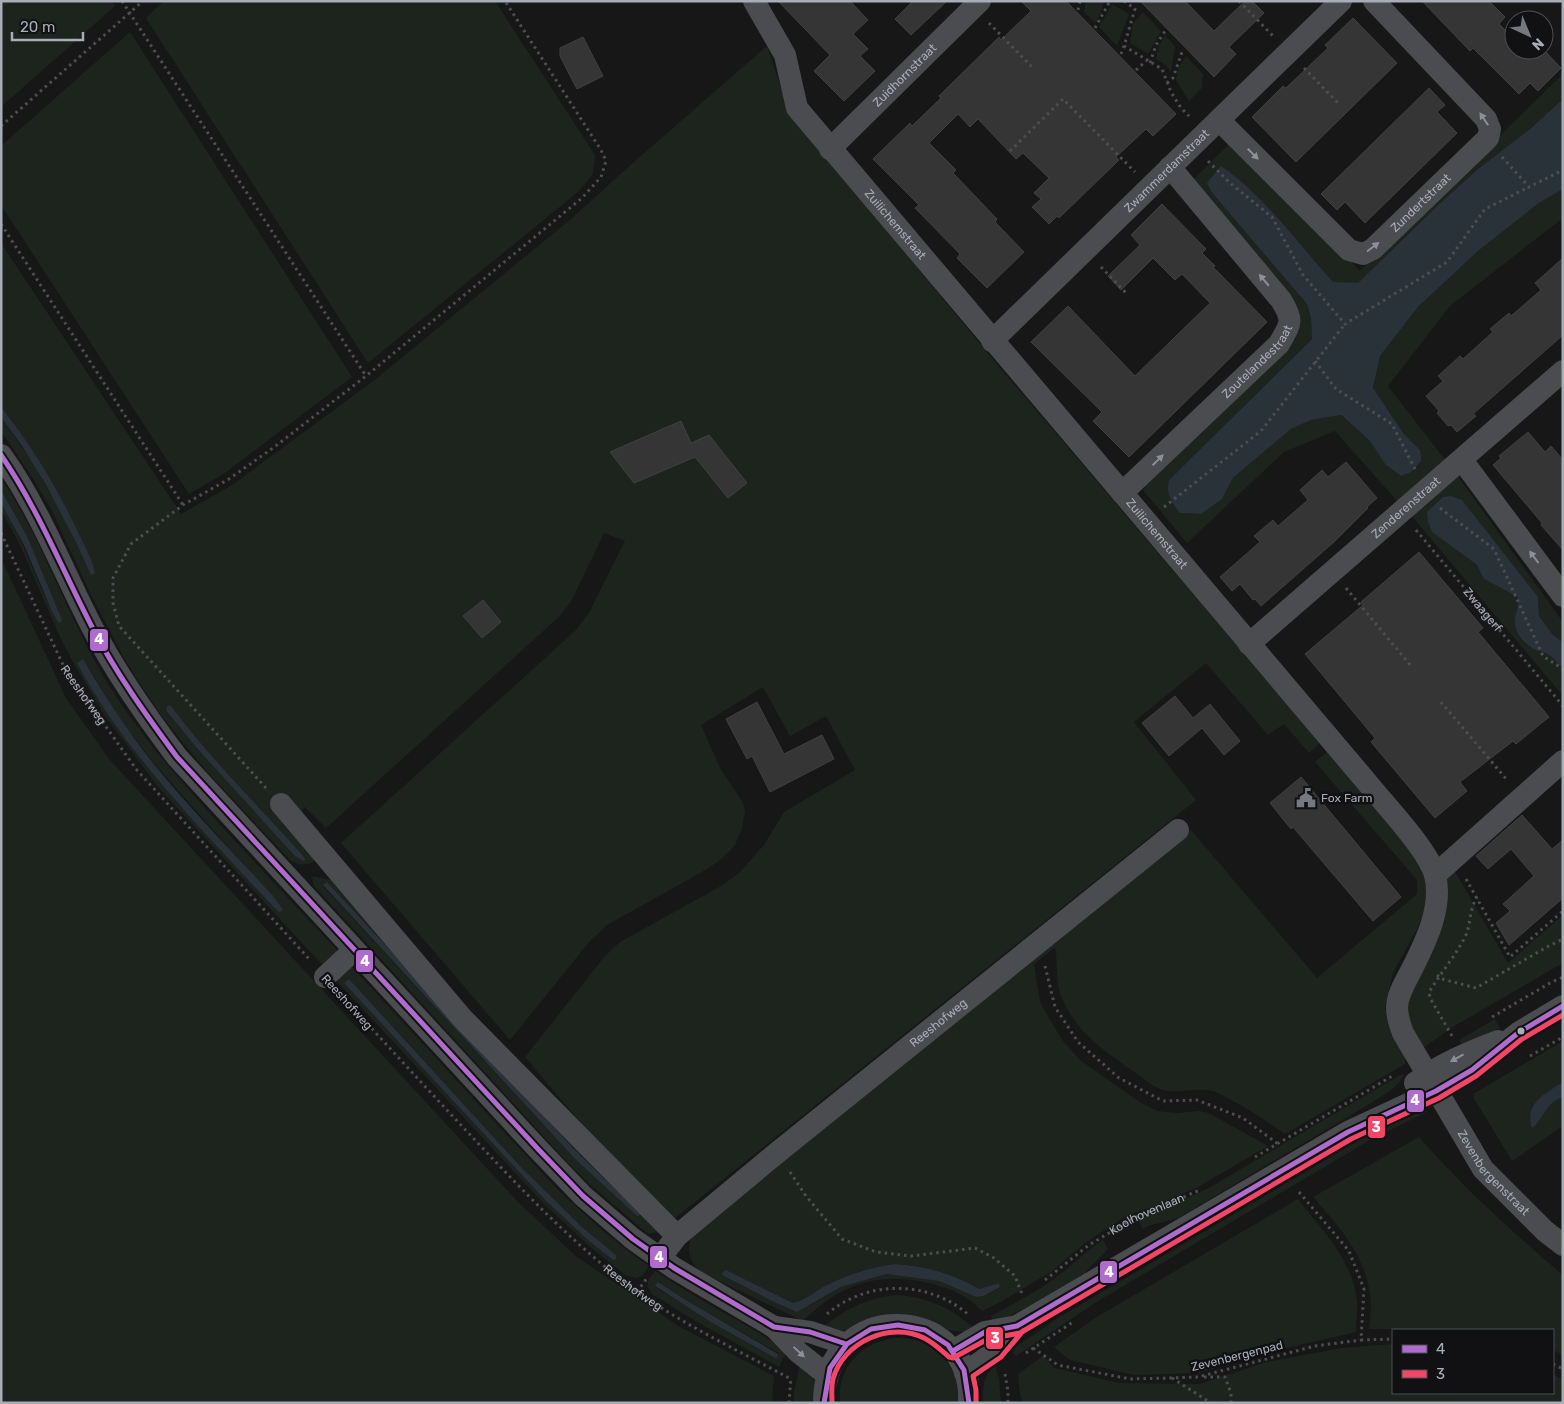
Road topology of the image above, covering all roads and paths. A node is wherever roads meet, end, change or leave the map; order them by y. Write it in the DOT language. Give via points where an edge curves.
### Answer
graph roads {
  1 [pos="122,1"];
  2 [pos="143,1"];
  3 [pos="505,1"];
  4 [pos="754,1"];
  5 [pos="1080,1"];
  6 [pos="1110,1"];
  7 [pos="1124,1"];
  8 [pos="1341,1"];
  9 [pos="1374,1"];
  10 [pos="977,4"];
  11 [pos="1139,4"];
  12 [pos="1135,9"];
  13 [pos="1078,10"];
  14 [pos="129,13"];
  15 [pos="1095,28"];
  16 [pos="1165,31"];
  17 [pos="1124,46"];
  18 [pos="1182,49"];
  19 [pos="1121,54"];
  20 [pos="1146,61"];
  21 [pos="1150,63"];
  22 [pos="1032,68"];
  23 [pos="1136,70"];
  24 [pos="1167,83"];
  25 [pos="1,126"];
  26 [pos="1212,126"];
  27 [pos="830,149"];
  28 [pos="1010,151"];
  29 [pos="1496,151"];
  30 [pos="1170,167"];
  31 [pos="1563,170"];
  32 [pos="1150,187"];
  33 [pos="1,224"];
  34 [pos="1085,250"];
  35 [pos="1128,295"];
  36 [pos="1345,324"];
  37 [pos="992,341"];
  38 [pos="1315,361"];
  39 [pos="1563,371"];
  40 [pos="366,376"];
  41 [pos="1,455"];
  42 [pos="1462,460"];
  43 [pos="1417,473"];
  44 [pos="1122,493"];
  45 [pos="182,505"];
  46 [pos="1437,506"];
  47 [pos="1161,509"];
  48 [pos="1401,512"];
  49 [pos="1,532"];
  50 [pos="1332,572"];
  51 [pos="1563,596"];
  52 [pos="1250,644"];
  53 [pos="1411,666"];
  54 [pos="1563,669"];
  55 [pos="1441,702"];
  56 [pos="1563,706"];
  57 [pos="1563,761"];
  58 [pos="1522,798"];
  59 [pos="280,804"];
  60 [pos="1178,830"];
  61 [pos="1454,857"];
  62 [pos="1435,874"];
  63 [pos="1477,898"];
  64 [pos="1563,910"];
  65 [pos="1563,939"];
  66 [pos="1041,940"];
  67 [pos="354,950"];
  68 [pos="1439,976"];
  69 [pos="325,978"];
  70 [pos="1563,1006"];
  71 [pos="1518,1033"];
  72 [pos="1462,1054"];
  73 [pos="1431,1083"];
  74 [pos="778,1152"];
  75 [pos="1254,1157"];
  76 [pos="1208,1185"];
  77 [pos="1299,1192"];
  78 [pos="677,1236"];
  79 [pos="1563,1245"];
  80 [pos="660,1258"];
  81 [pos="1043,1282"];
  82 [pos="1029,1290"];
  83 [pos="1017,1326"];
  84 [pos="774,1327"];
  85 [pos="1392,1339"];
  86 [pos="1361,1340"];
  87 [pos="846,1344"];
  88 [pos="1034,1348"];
  89 [pos="953,1351"];
  90 [pos="966,1373"];
  91 [pos="827,1376"];
  92 [pos="1198,1377"];
  93 [pos="1171,1378"];
  94 [pos="789,1403"];
  95 [pos="824,1403"];
  96 [pos="969,1403"];
  97 [pos="1211,1403"];
  98 [pos="1231,1403"];
  1 -- 14 [label="path"];
  2 -- 14 [label="path"];
  3 -- 40 [label="path" via="601,150 606,161 601,177 582,198"];
  4 -- 27 [label="street, Zuilichemstraat" via="785,55 797,108"];
  5 -- 13 [label="path"];
  6 -- 15 [label="path"];
  7 -- 12 [label="path"];
  8 -- 26 [label="street, Zwammerdamstraat"];
  26 -- 9 [label="street, Zundertstraat, one-way" via="1349,250 1363,254 1373,249 1488,138 1490,129 1486,119"];
  10 -- 22 [label="path"];
  10 -- 27 [label="street, Zuidhornstraat"];
  11 -- 12 [label="path"];
  12 -- 17 [label="path"];
  14 -- 25 [label="path"];
  14 -- 40 [label="path"];
  16 -- 21 [label="path"];
  17 -- 19 [label="path"];
  17 -- 20 [label="path"];
  18 -- 24 [label="path" via="1173,78"];
  20 -- 21 [label="path"];
  20 -- 23 [label="path"];
  21 -- 24 [label="path" via="1162,69"];
  24 -- 26 [label="path" via="1181,108"];
  26 -- 30 [label="street, Zwammerdamstraat"];
  27 -- 37 [label="street, Zuilichemstraat"];
  28 -- 32 [label="path" via="1063,99"];
  29 -- 31 [label="path" via="1529,187"];
  30 -- 32 [label="street, Zwammerdamstraat"];
  44 -- 30 [label="street, Zoutelandestraat, one-way" via="1279,344 1290,326 1289,313 1281,300"];
  32 -- 34 [label="street, Zwammerdamstraat"];
  33 -- 45 [label="path"];
  34 -- 35 [label="path"];
  34 -- 37 [label="street, Zwammerdamstraat"];
  36 -- 38 [label="path"];
  37 -- 44 [label="street, Zuilichemstraat"];
  38 -- 43 [label="path" via="1336,389 1392,424"];
  38 -- 47 [label="path" via="1261,431"];
  39 -- 42 [label="street, Zenderenstraat"];
  40 -- 45 [label="path" via="273,448"];
  41 -- 67 [label="street" via="47,533 92,627 144,714 177,757"];
  42 -- 48 [label="street, Zenderenstraat"];
  51 -- 42 [label="street, one-way"];
  44 -- 52 [label="street, Zuilichemstraat"];
  45 -- 59 [label="path" via="131,544 113,578 113,603 119,626"];
  46 -- 54 [label="path" via="1494,549 1543,656"];
  48 -- 50 [label="street, Zenderenstraat"];
  48 -- 56 [label="path, Zwaagerf"];
  49 -- 69 [label="path, Reeshofweg" via="65,669 136,768"];
  50 -- 52 [label="street, Zenderenstraat"];
  50 -- 53 [label="path"];
  52 -- 62 [label="street, Zuilichemstraat" via="1403,826"];
  55 -- 58 [label="path"];
  57 -- 58 [label="street"];
  58 -- 61 [label="street"];
  59 -- 78 [label="street" via="463,1019"];
  60 -- 66 [label="street, Reeshofweg"];
  61 -- 62 [label="street"];
  61 -- 63 [label="path"];
  62 -- 73 [label="street, Zuilichemstraat" via="1437,900 1434,915 1426,940 1401,988 1397,1006 1403,1033"];
  63 -- 64 [label="path" via="1510,957"];
  63 -- 68 [label="path" via="1467,932"];
  65 -- 68 [label="path" via="1476,988"];
  66 -- 74 [label="street, Reeshofweg"];
  66 -- 75 [label="path" via="1054,1007 1078,1042 1120,1078 1163,1101 1198,1100 1243,1118 1278,1144"];
  67 -- 69 [label="street"];
  67 -- 80 [label="street" via="583,1196"];
  68 -- 72 [label="path" via="1429,992 1430,998"];
  69 -- 94 [label="path, Reeshofweg" via="552,1221 638,1292 678,1318 790,1379"];
  70 -- 71 [label="street"];
  71 -- 72 [label="street"];
  71 -- 73 [label="street" via="1472,1070"];
  72 -- 73 [label="street, one-way"];
  73 -- 79 [label="street, Zevenbergenstraat" via="1483,1170"];
  73 -- 83 [label="street"];
  74 -- 78 [label="street, Reeshofweg"];
  74 -- 82 [label="path" via="806,1196 842,1239 876,1252 911,1256 975,1248 994,1258 1015,1276 1022,1294"];
  76 -- 81 [label="path, Koolhovenlaan" via="1132,1219 1090,1245"];
  77 -- 86 [label="path" via="1349,1251 1364,1288"];
  78 -- 80 [label="street, Reeshofweg"];
  80 -- 84 [label="street"];
  83 -- 89 [label="street" via="985,1332"];
  83 -- 90 [label="street" via="996,1350"];
  84 -- 87 [label="street" via="810,1332"];
  84 -- 91 [label="street, one-way"];
  85 -- 86 [label="path, Zevenbergenpad"];
  86 -- 92 [label="path, Zevenbergenpad" via="1315,1346"];
  87 -- 89 [label="street" via="876,1327 910,1325 941,1339"];
  87 -- 91 [label="street" via="834,1359"];
  88 -- 93 [label="path, Zevenbergenpad" via="1058,1365 1130,1378"];
  89 -- 90 [label="street"];
  90 -- 96 [label="street"];
  91 -- 95 [label="street"];
  92 -- 93 [label="path, Zevenbergenpad"];
  92 -- 98 [label="path" via="1225,1377"];
  93 -- 97 [label="path"];
}
